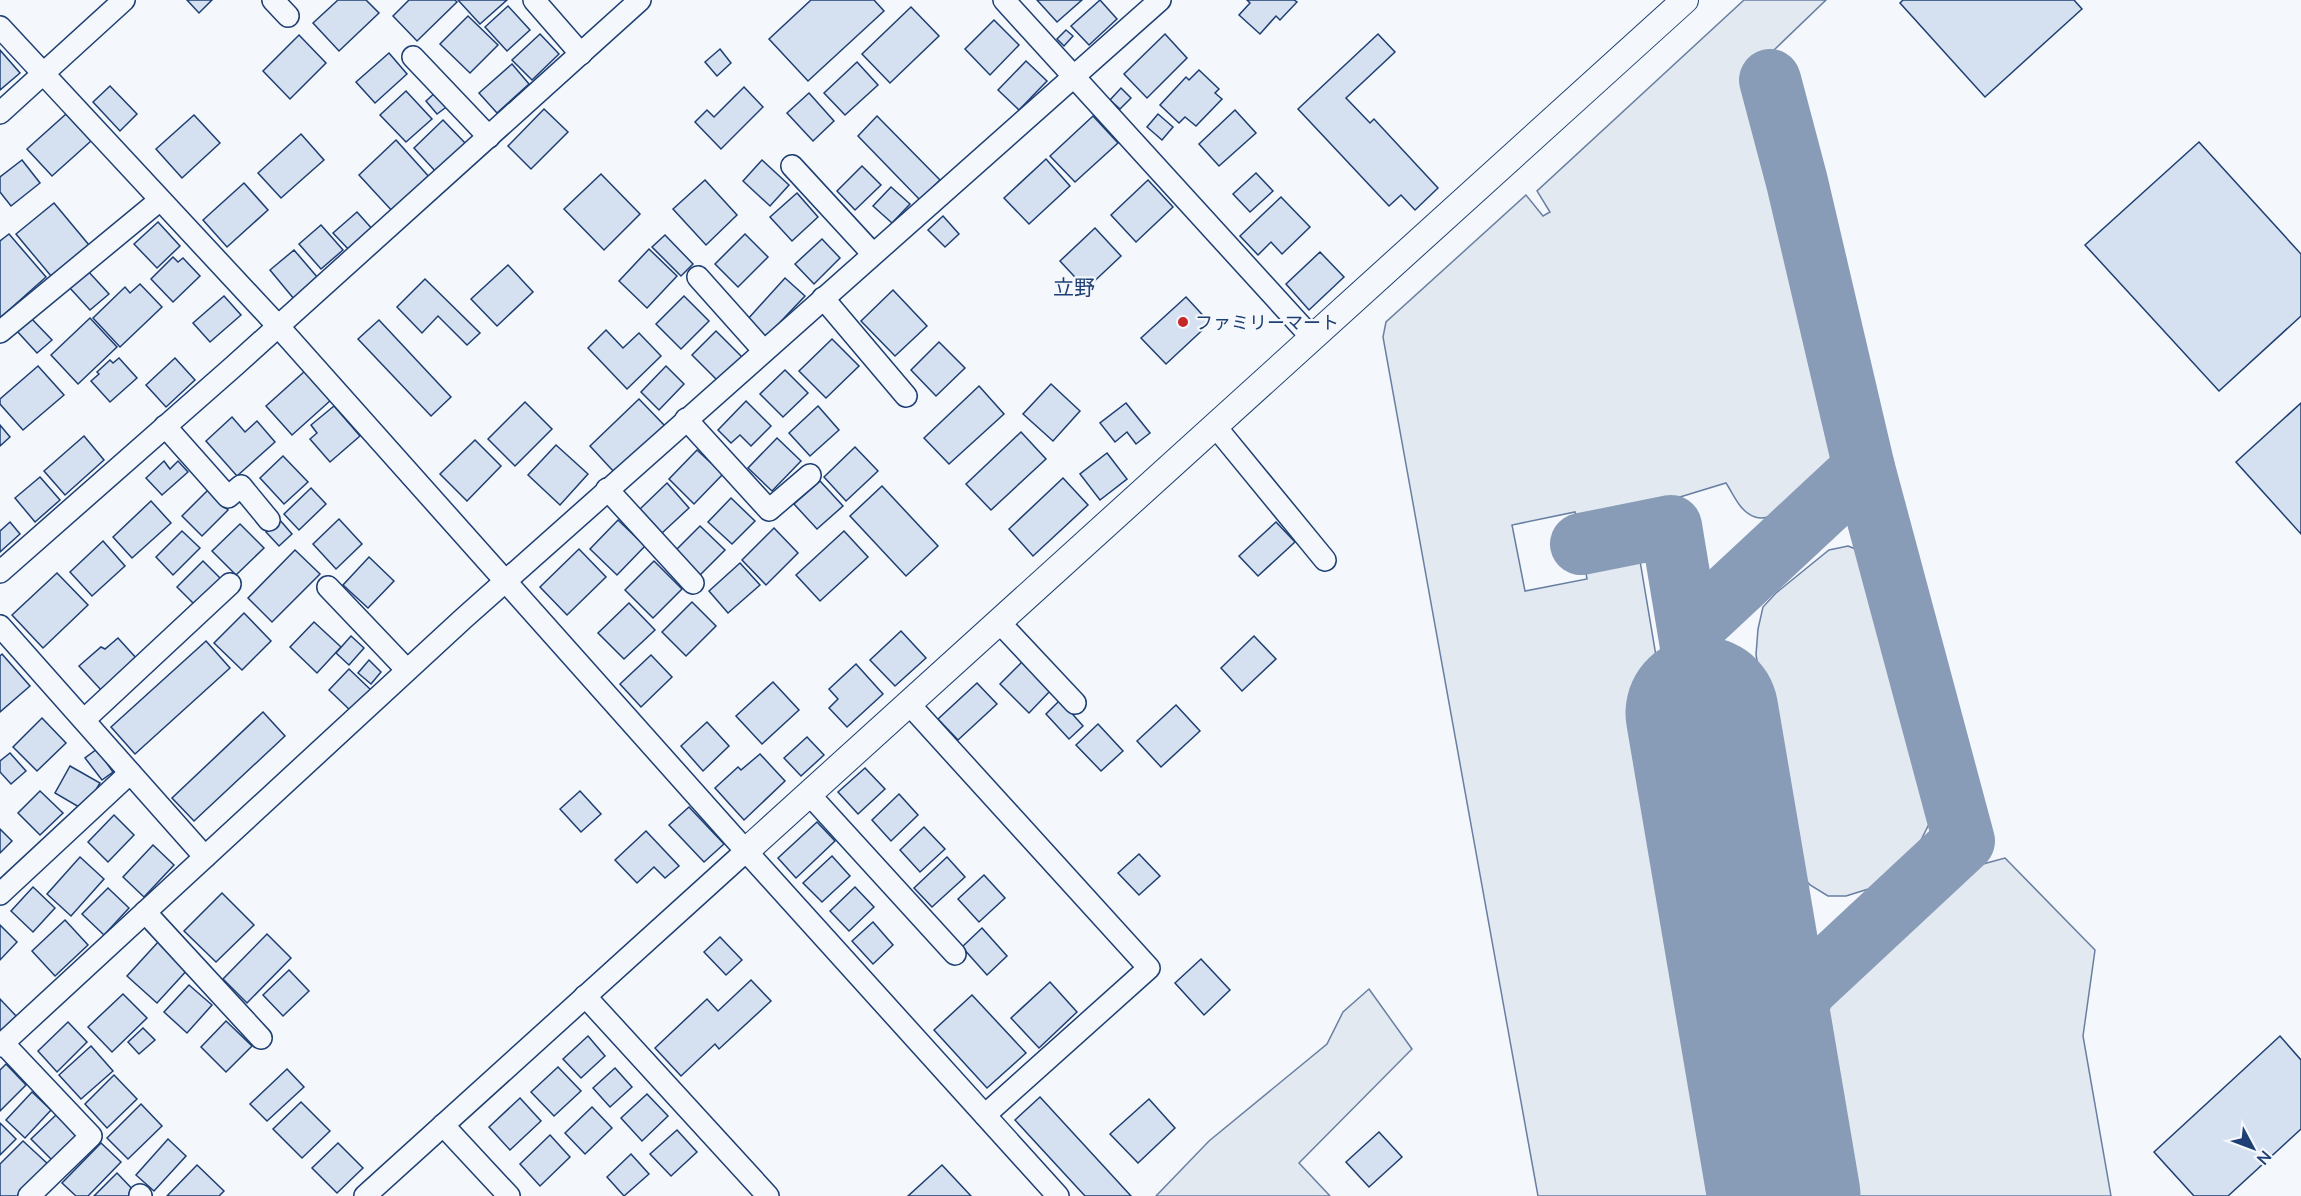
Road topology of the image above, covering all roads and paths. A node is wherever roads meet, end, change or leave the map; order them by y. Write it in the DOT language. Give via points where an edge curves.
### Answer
graph roads {
  1 [pos="124,0"];
  2 [pos="273,0"];
  3 [pos="534,0"];
  4 [pos="640,0"];
  5 [pos="1004,0"];
  6 [pos="1160,0"];
  7 [pos="1685,0"];
  8 [pos="288,16"];
  9 [pos="0,27"];
  10 [pos="581,54"];
  11 [pos="413,57"];
  12 [pos="43,73"];
  13 [pos="1074,76"];
  14 [pos="0,113"];
  15 [pos="489,137"];
  16 [pos="792,166"];
  17 [pos="160,200"];
  18 [pos="873,254"];
  19 [pos="698,277"];
  20 [pos="824,298"];
  21 [pos="278,326"];
  22 [pos="0,332"];
  23 [pos="1313,339"];
  24 [pos="764,351"];
  25 [pos="906,396"];
  26 [pos="686,419"];
  27 [pos="165,426"];
  28 [pos="1215,426"];
  29 [pos="810,476"];
  30 [pos="607,489"];
  31 [pos="269,520"];
  32 [pos="1326,560"];
  33 [pos="0,572"];
  34 [pos="505,582"];
  35 [pos="693,583"];
  36 [pos="230,584"];
  37 [pos="328,587"];
  38 [pos="999,622"];
  39 [pos="0,626"];
  40 [pos="407,670"];
  41 [pos="1075,703"];
  42 [pos="909,704"];
  43 [pos="84,720"];
  44 [pos="130,772"];
  45 [pos="810,794"];
  46 [pos="746,851"];
  47 [pos="206,856"];
  48 [pos="0,894"];
  49 [pos="145,912"];
  50 [pos="955,954"];
  51 [pos="585,996"];
  52 [pos="261,1038"];
  53 [pos="1,1045"];
  54 [pos="985,1114"];
  55 [pos="443,1125"];
  56 [pos="29,1196"];
  57 [pos="365,1196"];
  58 [pos="509,1196"];
  59 [pos="768,1196"];
  60 [pos="1058,1196"];
  1 -- 12 [label="street"];
  2 -- 8 [label="street"];
  3 -- 10 [label="street"];
  4 -- 10 [label="street"];
  5 -- 13 [label="street"];
  6 -- 13 [label="street"];
  7 -- 23 [label="street"];
  9 -- 12 [label="street"];
  10 -- 15 [label="street"];
  11 -- 15 [label="street"];
  12 -- 14 [label="street"];
  12 -- 17 [label="street"];
  13 -- 18 [label="street"];
  13 -- 23 [label="street"];
  15 -- 21 [label="street"];
  16 -- 18 [label="street"];
  17 -- 21 [label="street"];
  17 -- 22 [label="street"];
  18 -- 20 [label="street"];
  19 -- 24 [label="street"];
  20 -- 24 [label="street"];
  20 -- 25 [label="street"];
  21 -- 27 [label="street"];
  21 -- 34 [label="street"];
  23 -- 28 [label="street"];
  24 -- 26 [label="street"];
  26 -- 29 [label="street" via="769,510"];
  26 -- 30 [label="street"];
  27 -- 31 [label="street" via="228,497 241,486"];
  27 -- 33 [label="street"];
  28 -- 32 [label="street"];
  28 -- 38 [label="street"];
  30 -- 34 [label="street"];
  30 -- 35 [label="street"];
  34 -- 40 [label="street"];
  34 -- 46 [label="street"];
  36 -- 43 [label="street"];
  37 -- 40 [label="street"];
  38 -- 41 [label="street"];
  38 -- 42 [label="street"];
  39 -- 43 [label="street"];
  40 -- 47 [label="street"];
  42 -- 45 [label="street"];
  42 -- 54 [label="street" via="1149,968"];
  43 -- 44 [label="street"];
  44 -- 47 [label="street"];
  44 -- 48 [label="street"];
  45 -- 46 [label="street"];
  45 -- 50 [label="street"];
  46 -- 51 [label="street"];
  46 -- 54 [label="street"];
  47 -- 49 [label="street"];
  49 -- 52 [label="street"];
  49 -- 53 [label="street"];
  51 -- 55 [label="street"];
  51 -- 59 [label="street"];
  53 -- 56 [label="street" via="92,1136"];
  54 -- 60 [label="street"];
  55 -- 57 [label="street"];
  55 -- 58 [label="street"];
}
